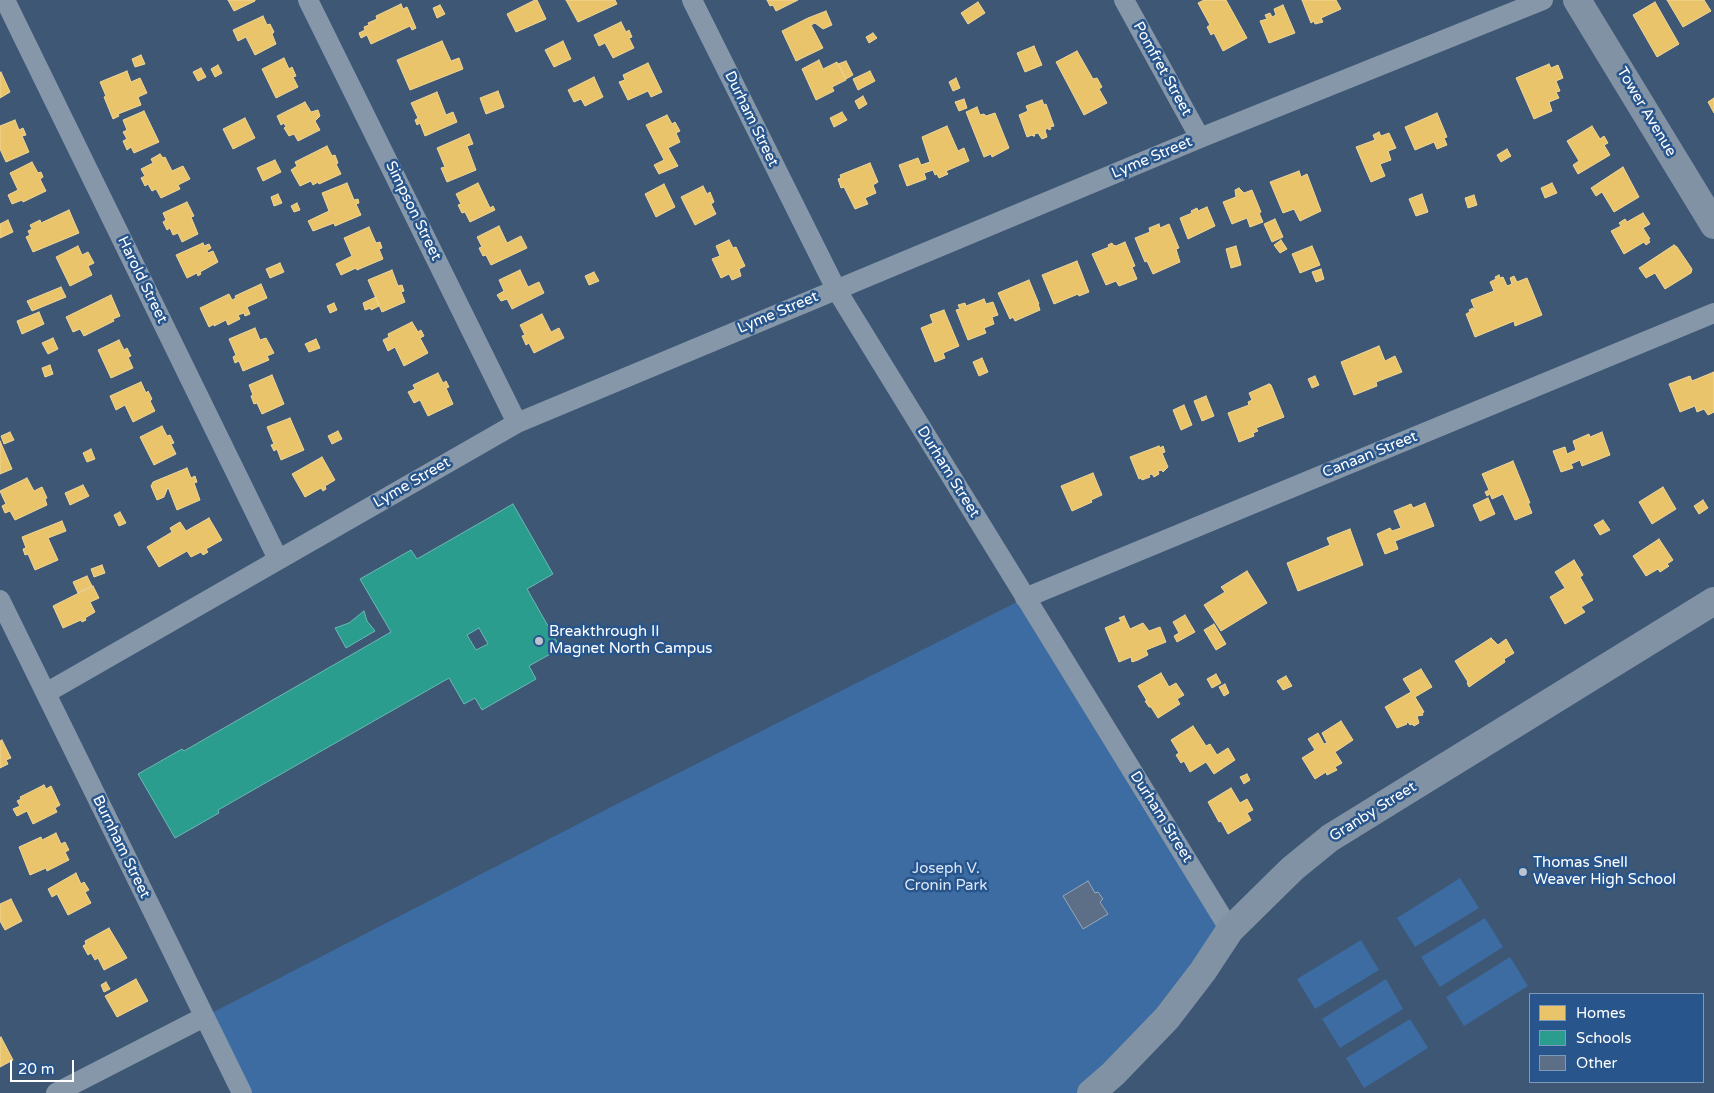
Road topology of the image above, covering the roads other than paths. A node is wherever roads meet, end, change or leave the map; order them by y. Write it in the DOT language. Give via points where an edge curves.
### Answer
graph roads {
  1 [pos="5,0"];
  2 [pos="308,0"];
  3 [pos="692,0"];
  4 [pos="1124,0"];
  5 [pos="1544,0"];
  6 [pos="1578,0"];
  7 [pos="1200,138"];
  8 [pos="1714,225"];
  9 [pos="836,289"];
  10 [pos="1714,313"];
  11 [pos="517,423"];
  12 [pos="278,559"];
  13 [pos="1025,598"];
  14 [pos="0,600"];
  15 [pos="1714,601"];
  16 [pos="46,693"];
  17 [pos="1230,930"];
  18 [pos="204,1018"];
  19 [pos="56,1093"];
  20 [pos="242,1093"];
  21 [pos="1091,1093"];
  1 -- 12 [label="street, Harold Street"];
  2 -- 11 [label="street, Simpson Street"];
  3 -- 9 [label="street, Durham Street"];
  4 -- 7 [label="street, Pomfret Street"];
  5 -- 7 [label="street, Lyme Street"];
  6 -- 8 [label="main road, Tower Avenue"];
  7 -- 9 [label="street, Lyme Street"];
  9 -- 11 [label="street, Lyme Street"];
  9 -- 13 [label="street, Durham Street"];
  10 -- 13 [label="street, Canaan Street"];
  11 -- 12 [label="street, Lyme Street"];
  12 -- 16 [label="street, Lyme Street"];
  13 -- 17 [label="street, Durham Street"];
  14 -- 16 [label="street, Burnham Street"];
  15 -- 17 [label="main road, Granby Street" via="1330,838 1292,869"];
  16 -- 18 [label="street, Burnham Street"];
  17 -- 21 [label="main road, Granby Street" via="1204,971 1167,1018"];
  18 -- 19 [label="street"];
  18 -- 20 [label="street, Burnham Street"];
}
